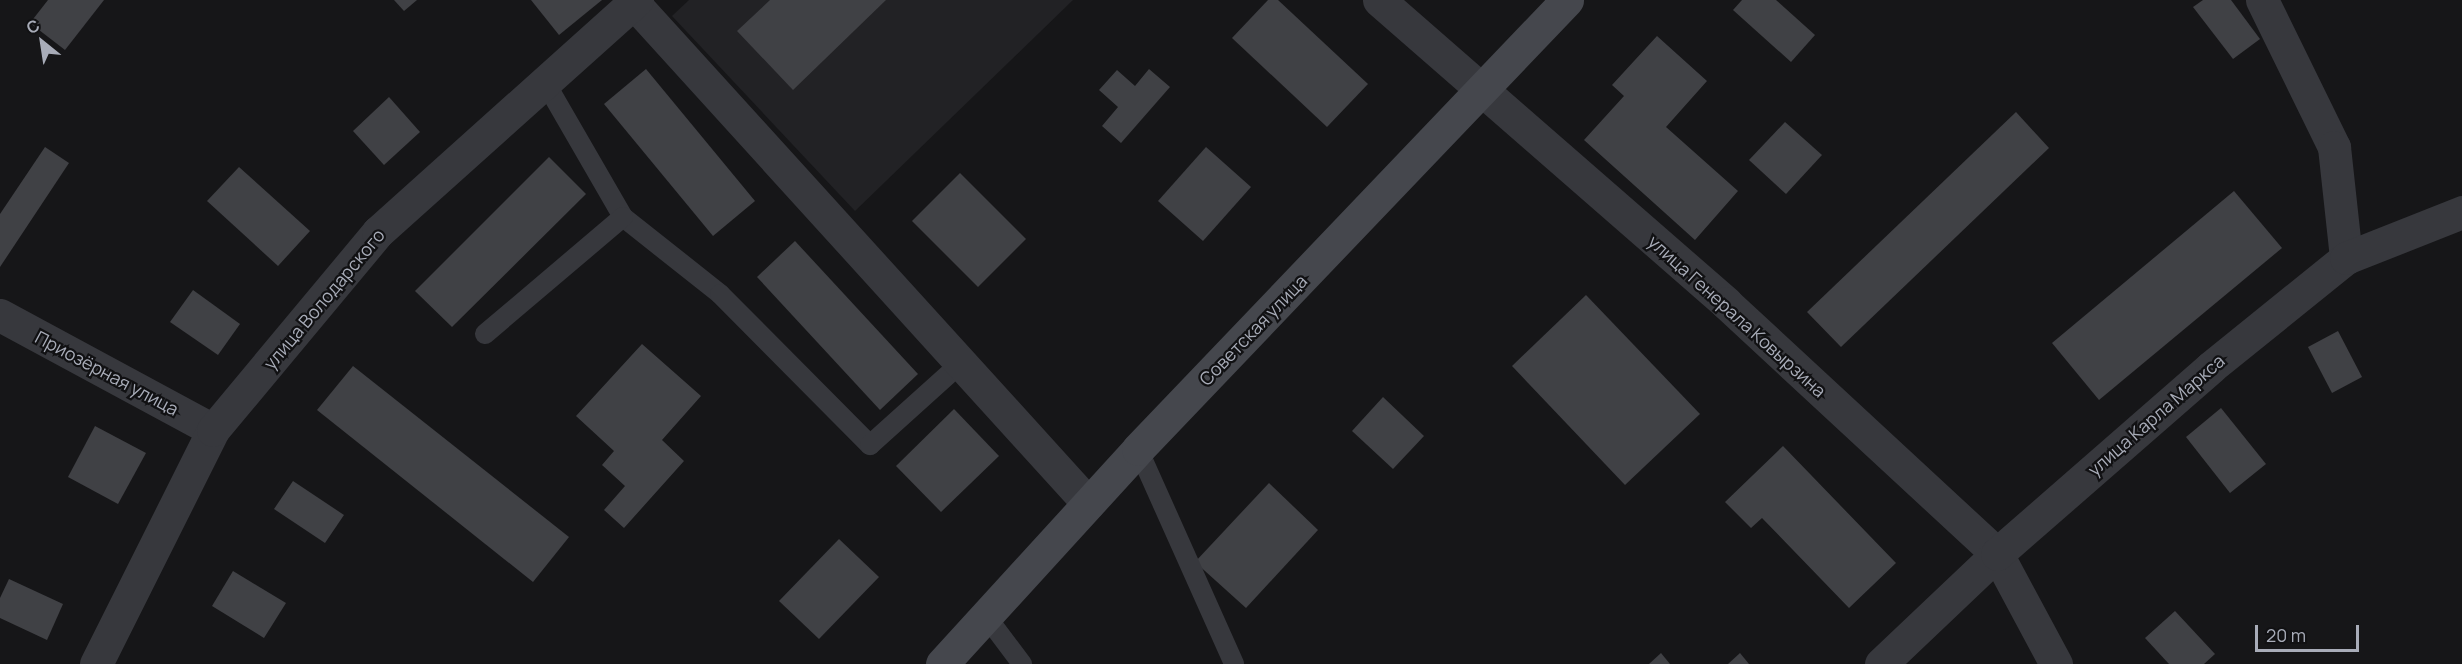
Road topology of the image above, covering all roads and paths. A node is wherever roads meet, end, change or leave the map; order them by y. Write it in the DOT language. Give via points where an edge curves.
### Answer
graph roads {
  1 [pos="1379,0"];
  2 [pos="1567,0"];
  3 [pos="2262,0"];
  4 [pos="634,1"];
  5 [pos="545,82"];
  6 [pos="1482,92"];
  7 [pos="2462,212"];
  8 [pos="624,217"];
  9 [pos="2346,258"];
  10 [pos="0,315"];
  11 [pos="486,333"];
  12 [pos="961,363"];
  13 [pos="213,430"];
  14 [pos="1138,449"];
  15 [pos="1088,503"];
  16 [pos="1997,554"];
  17 [pos="986,616"];
  18 [pos="96,664"];
  19 [pos="942,664"];
  20 [pos="1022,664"];
  21 [pos="1234,664"];
  22 [pos="1881,664"];
  23 [pos="2056,664"];
  1 -- 6 [label="street, улица Генерала Ковырзина"];
  2 -- 6 [label="street, Советская улица"];
  3 -- 9 [label="street" via="2334,147"];
  4 -- 5 [label="street, улица Володарского"];
  4 -- 12 [label="street"];
  5 -- 8 [label="lane"];
  5 -- 13 [label="street, улица Володарского" via="378,232"];
  6 -- 14 [label="street, Советская улица"];
  6 -- 16 [label="street, улица Генерала Ковырзина" via="1726,303"];
  7 -- 9 [label="street, улица Карла Маркса"];
  8 -- 11 [label="lane"];
  8 -- 12 [label="lane" via="720,294 870,445"];
  9 -- 16 [label="street, улица Карла Маркса" via="2211,367"];
  10 -- 13 [label="street, Приозёрная улица"];
  12 -- 15 [label="street"];
  13 -- 18 [label="street, улица Володарского"];
  14 -- 15 [label="street, Советская улица"];
  14 -- 21 [label="lane"];
  15 -- 17 [label="street, Советская улица"];
  16 -- 22 [label="street, улица Карла Маркса"];
  16 -- 23 [label="street, улица Генерала Ковырзина"];
  17 -- 19 [label="street, Советская улица"];
  17 -- 20 [label="lane"];
}
